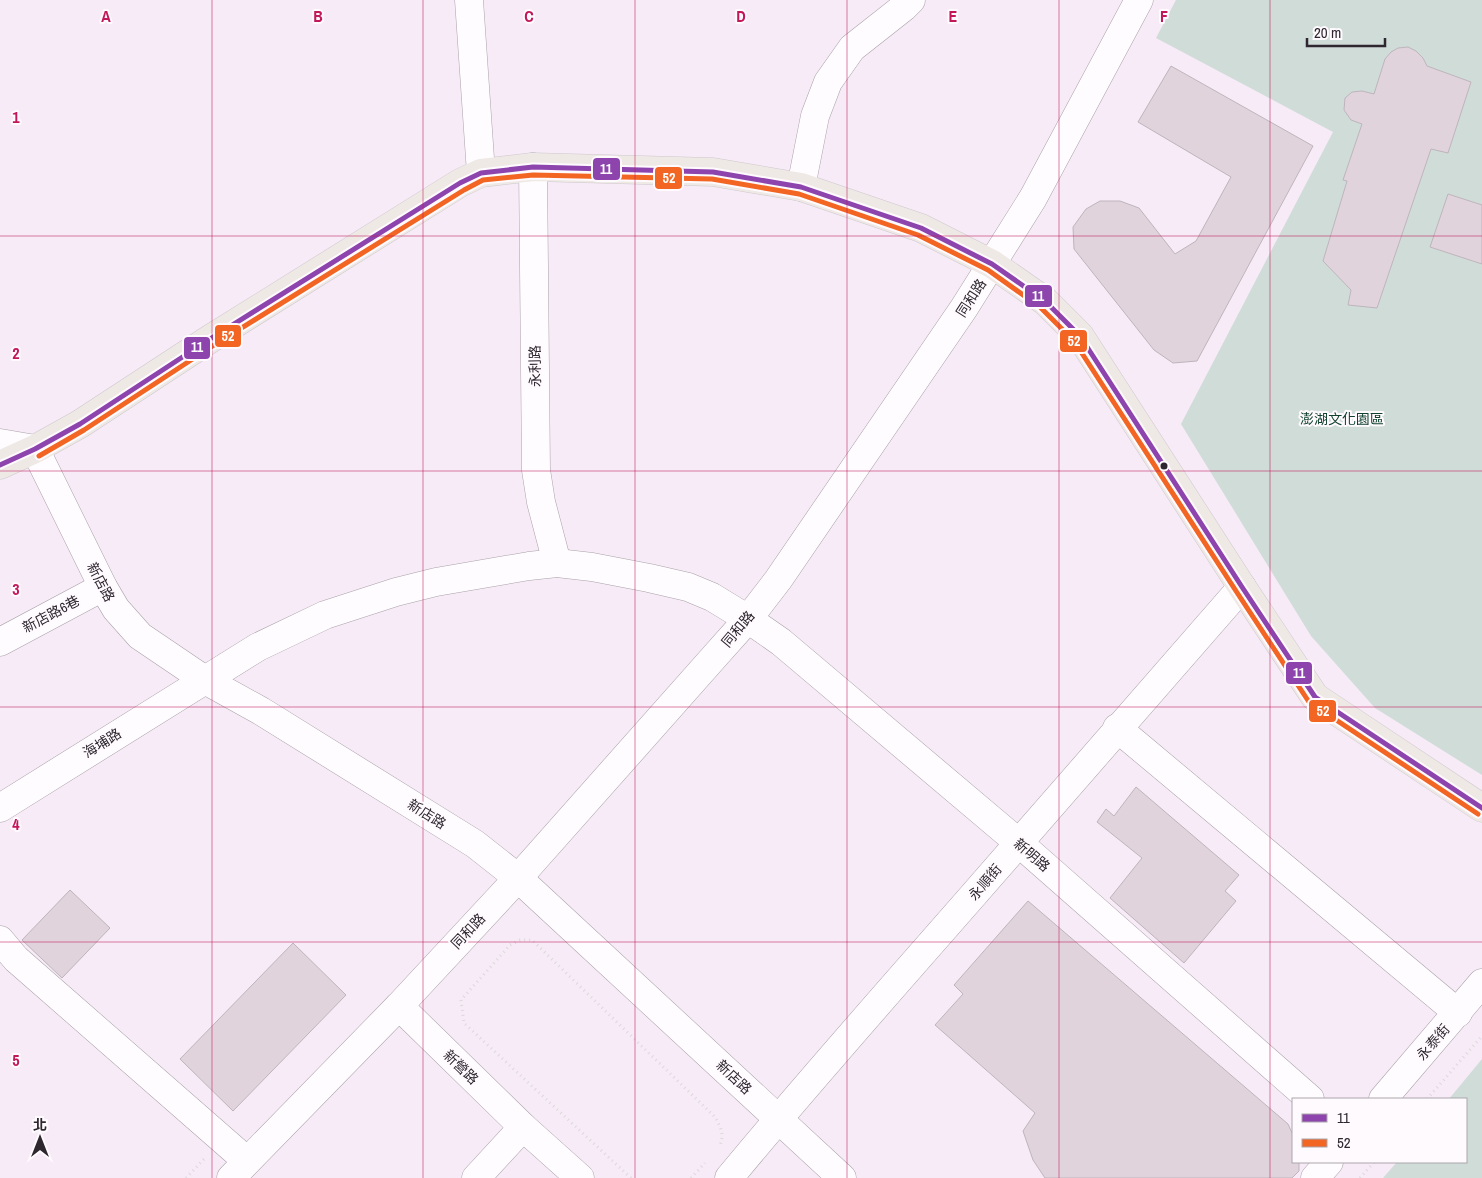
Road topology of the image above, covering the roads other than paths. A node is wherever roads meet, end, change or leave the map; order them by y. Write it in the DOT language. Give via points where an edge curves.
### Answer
graph roads {
  1 [pos="469,0"];
  2 [pos="911,0"];
  3 [pos="1139,0"];
  4 [pos="533,167"];
  5 [pos="481,173"];
  6 [pos="801,186"];
  7 [pos="992,264"];
  8 [pos="0,443"];
  9 [pos="35,449"];
  10 [pos="0,465"];
  11 [pos="557,563"];
  12 [pos="103,587"];
  13 [pos="1242,588"];
  14 [pos="748,619"];
  15 [pos="0,642"];
  16 [pos="205,680"];
  17 [pos="1117,728"];
  18 [pos="0,808"];
  19 [pos="1482,808"];
  20 [pos="1019,843"];
  21 [pos="518,878"];
  22 [pos="0,940"];
  23 [pos="1482,983"];
  24 [pos="399,1006"];
  25 [pos="1458,1013"];
  26 [pos="1309,1098"];
  27 [pos="1384,1098"];
  28 [pos="778,1118"];
  29 [pos="523,1127"];
  30 [pos="1328,1163"];
  31 [pos="239,1170"];
  32 [pos="476,1178"];
  33 [pos="580,1178"];
  34 [pos="729,1178"];
  35 [pos="842,1178"];
  36 [pos="1315,1178"];
  1 -- 5 [label="street"];
  2 -- 6 [label="street" via="852,48 828,82 814,116"];
  3 -- 7 [label="street, 同和路" via="1033,198"];
  4 -- 5 [label="main road"];
  4 -- 6 [label="main road" via="713,172"];
  4 -- 11 [label="street, 永利路" via="536,470"];
  5 -- 9 [label="main road" via="460,183 80,424"];
  6 -- 7 [label="main road" via="921,228"];
  7 -- 13 [label="main road" via="1045,301 1080,336"];
  7 -- 14 [label="street, 同和路" via="778,580"];
  8 -- 9 [label="street"];
  9 -- 10 [label="main road"];
  9 -- 12 [label="street, 新店路"];
  11 -- 14 [label="street, 新明路" via="592,566 688,588 712,597"];
  11 -- 16 [label="street, 海埔路" via="436,582 325,615 258,647"];
  12 -- 15 [label="street, 新店路6巷"];
  12 -- 16 [label="street, 新店路" via="116,609 140,636"];
  13 -- 17 [label="street, 永順街"];
  13 -- 19 [label="main road" via="1315,697"];
  14 -- 20 [label="street, 新明路" via="781,642"];
  14 -- 21 [label="street, 同和路"];
  16 -- 18 [label="street, 海埔路"];
  16 -- 21 [label="street, 新店路" via="261,711 475,844"];
  17 -- 20 [label="street, 永順街"];
  17 -- 25 [label="street"];
  20 -- 26 [label="street, 新明路"];
  20 -- 28 [label="street, 永順街"];
  21 -- 24 [label="street, 同和路"];
  21 -- 28 [label="street, 新店路"];
  22 -- 31 [label="street" via="16,959"];
  23 -- 25 [label="street, 永泰街"];
  24 -- 29 [label="street, 新營路"];
  24 -- 31 [label="street, 同和路"];
  25 -- 27 [label="street, 永泰街"];
  28 -- 34 [label="street, 永順街"];
  28 -- 35 [label="street, 新店路"];
  29 -- 32 [label="street"];
  29 -- 33 [label="street, 新營路"];
  30 -- 36 [label="street"];
}
